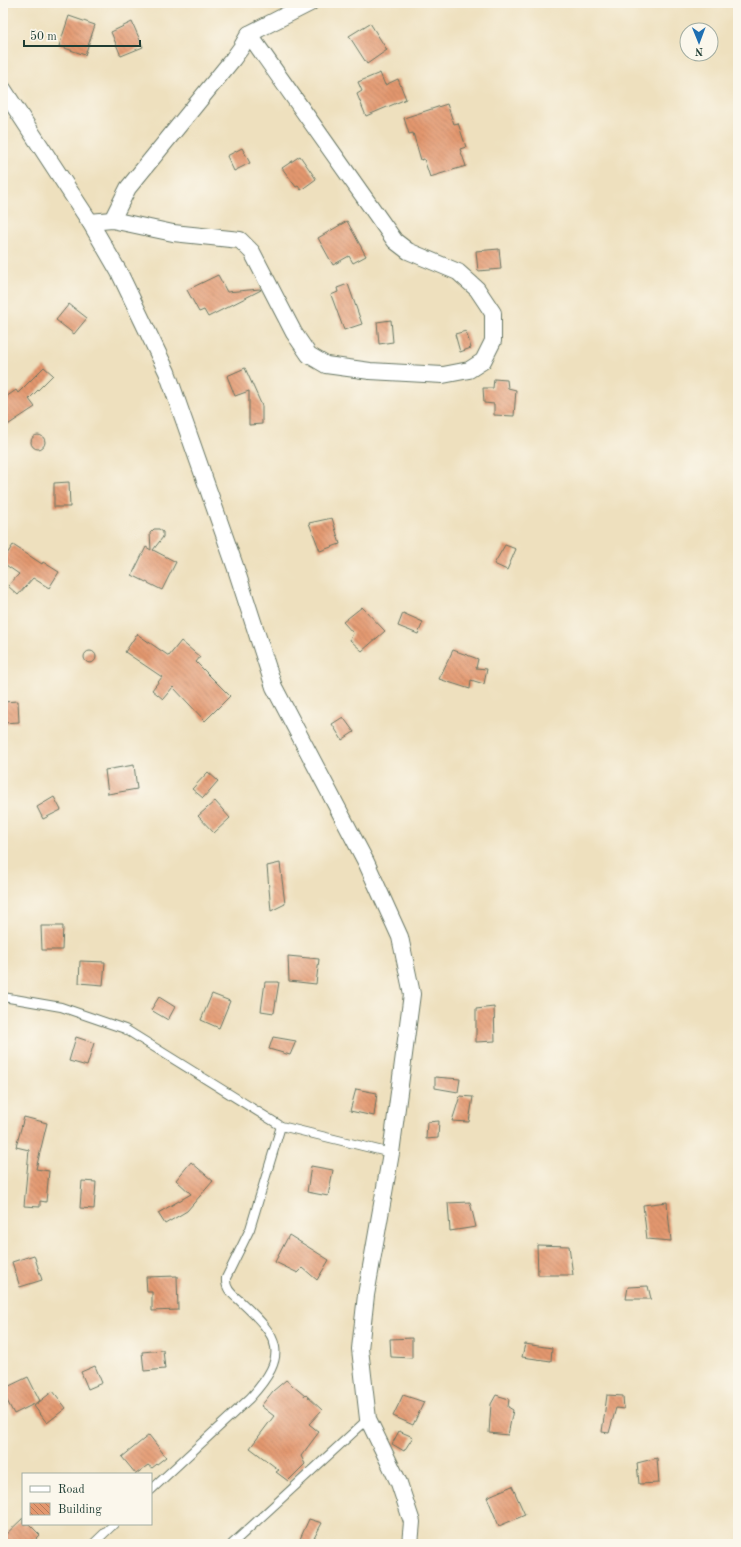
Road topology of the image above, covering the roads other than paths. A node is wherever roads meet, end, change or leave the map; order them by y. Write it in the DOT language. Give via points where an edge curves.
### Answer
graph roads {
  1 [pos="310,3"];
  2 [pos="249,34"];
  3 [pos="3,89"];
  4 [pos="112,220"];
  5 [pos="90,222"];
  6 [pos="3,998"];
  7 [pos="281,1126"];
  8 [pos="391,1153"];
  9 [pos="368,1419"];
  10 [pos="152,1489"];
  11 [pos="113,1525"];
  12 [pos="93,1544"];
  13 [pos="232,1544"];
  14 [pos="410,1544"];
  1 -- 2 [label="street"];
  2 -- 4 [label="street" via="242,48 128,188"];
  2 -- 4 [label="street" via="395,241 408,251 458,272 477,289 493,313 493,341 483,361 469,370 443,375 370,371 326,365 309,354 294,333 252,252 240,240 173,233"];
  3 -- 5 [label="street"];
  4 -- 5 [label="street"];
  5 -- 8 [label="street" via="119,272 167,372 235,566 274,688 366,862 400,937 412,994"];
  6 -- 7 [label="lane" via="61,1007 125,1029"];
  7 -- 8 [label="lane"];
  7 -- 10 [label="lane" via="250,1229 226,1278 228,1290 262,1321 271,1334 276,1344 272,1370 250,1398"];
  8 -- 9 [label="street" via="366,1295 360,1349"];
  9 -- 13 [label="lane"];
  9 -- 14 [label="street" via="399,1483 412,1522"];
  11 -- 12 [label="lane"];
}
